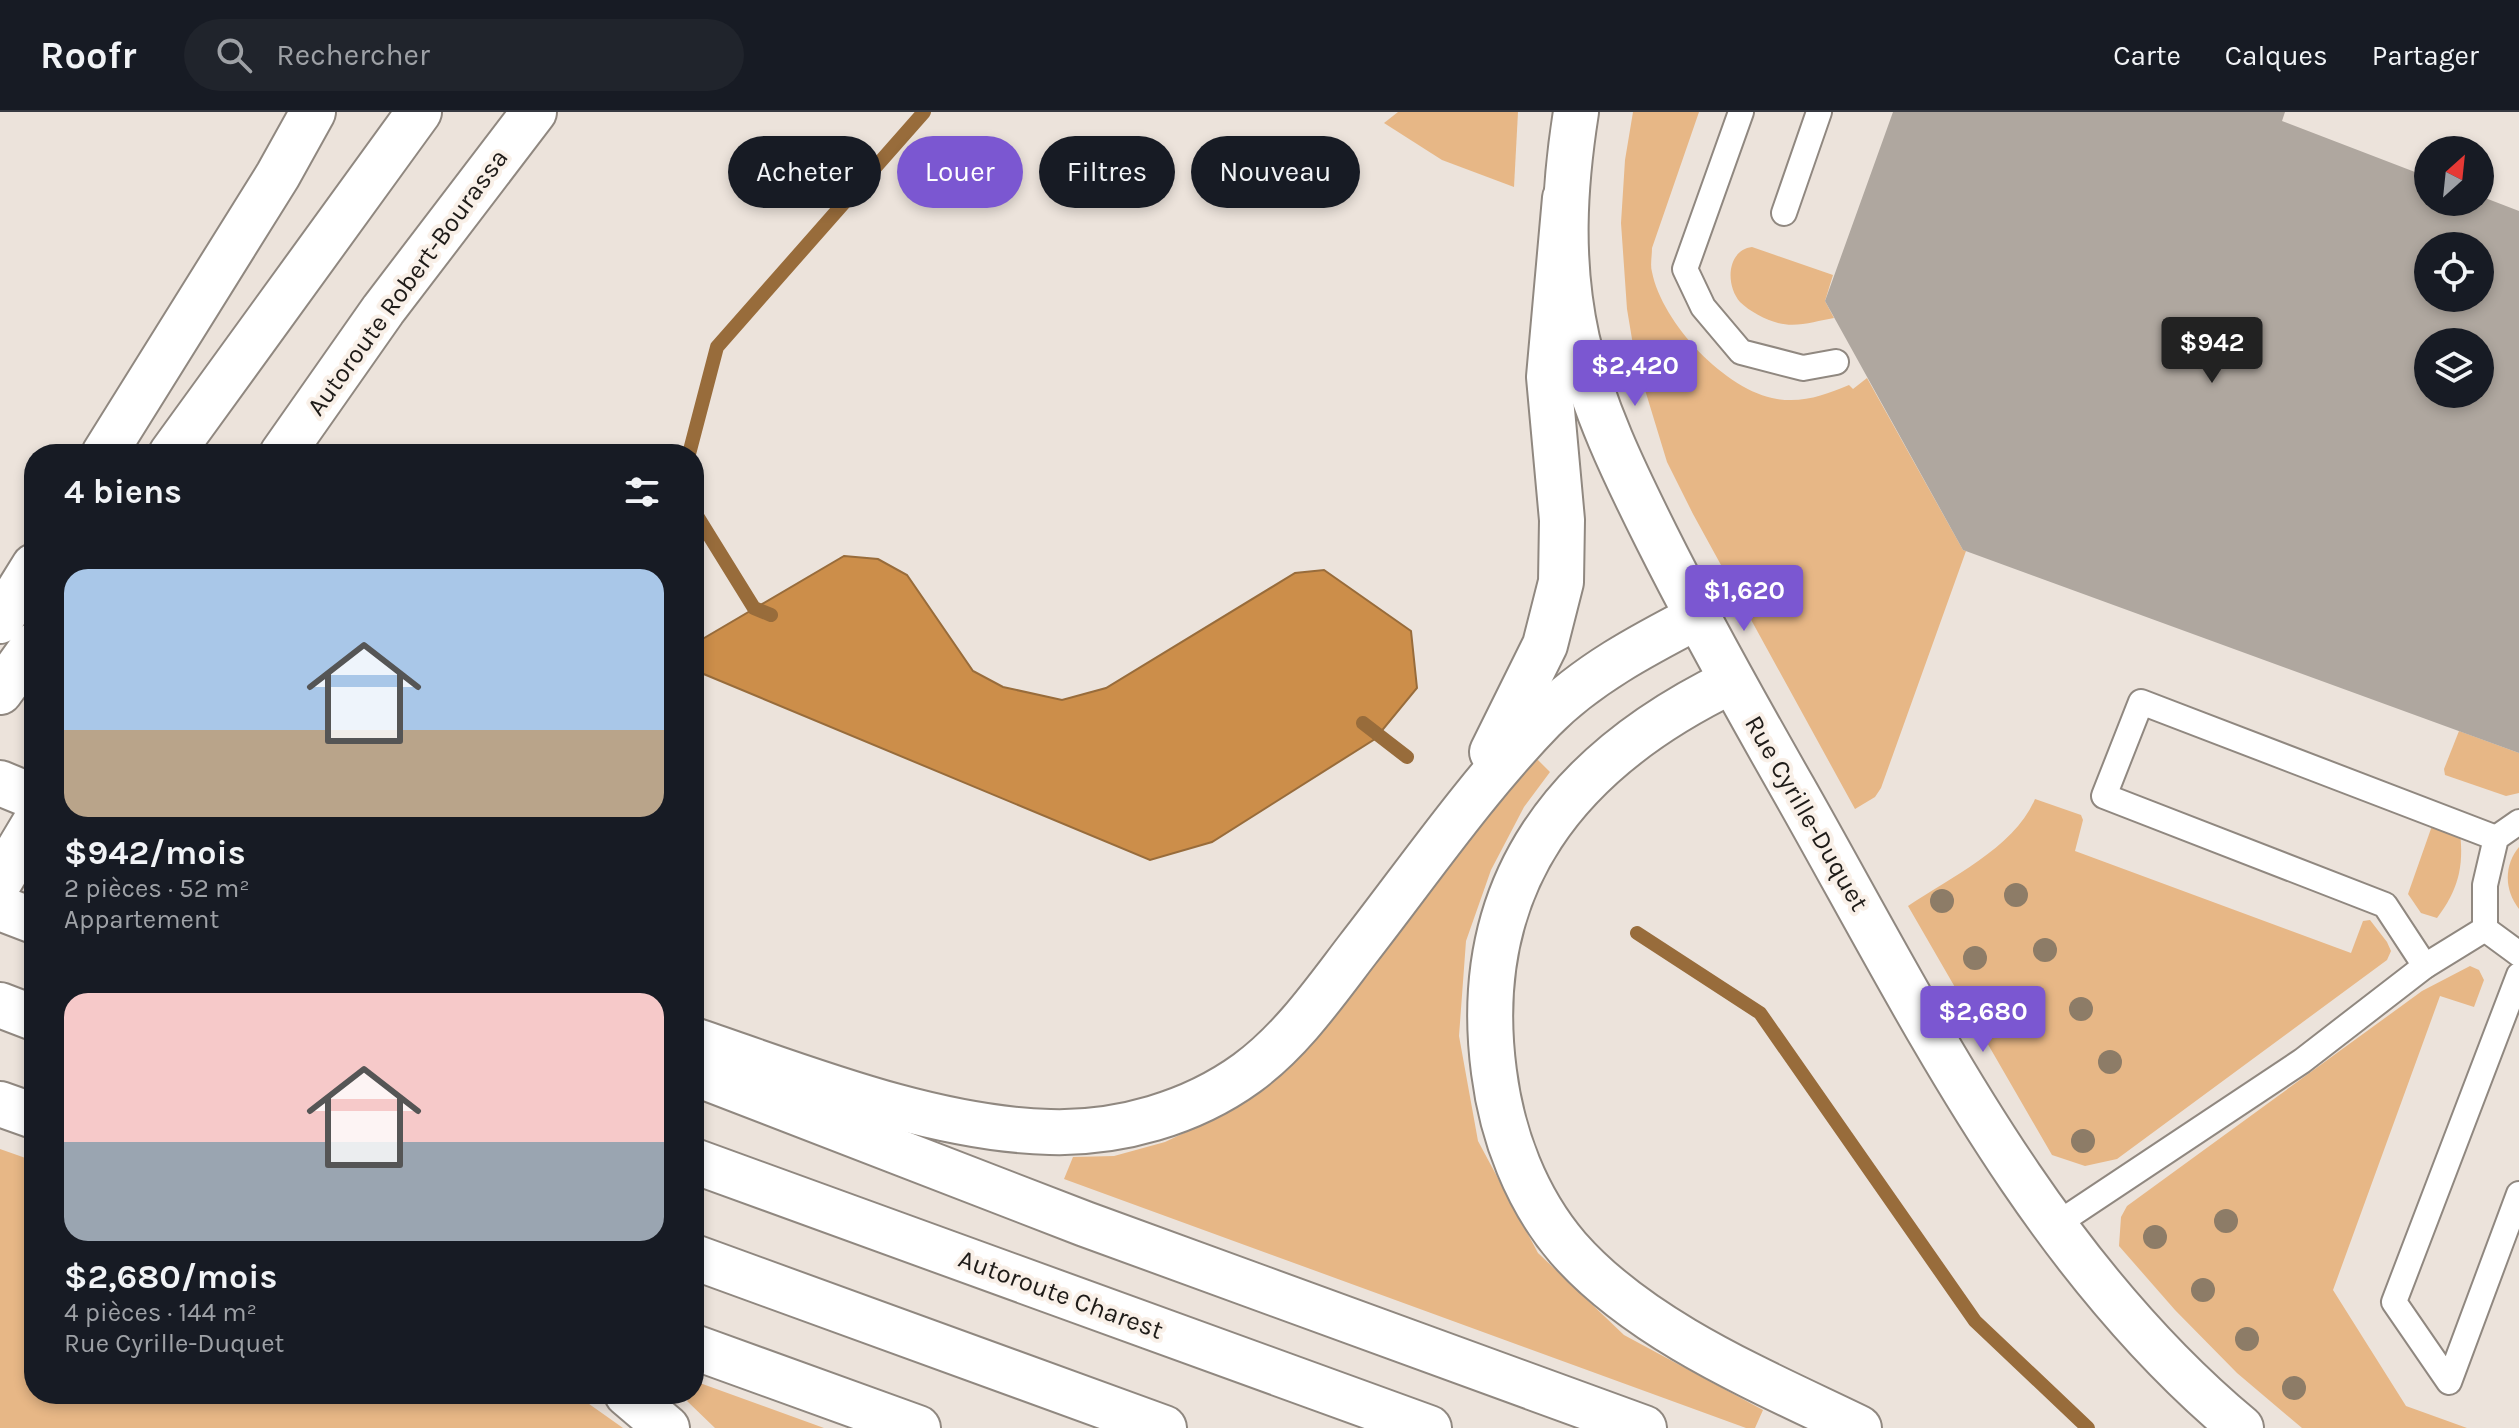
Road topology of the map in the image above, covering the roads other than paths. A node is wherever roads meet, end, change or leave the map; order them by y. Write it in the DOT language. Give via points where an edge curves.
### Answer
graph roads {
  1 [pos="313,112"];
  2 [pos="419,112"];
  3 [pos="534,112"];
  4 [pos="1576,112"];
  5 [pos="1741,112"];
  6 [pos="1819,112"];
  7 [pos="1565,198"];
  8 [pos="1784,213"];
  9 [pos="1836,362"];
  10 [pos="110,444"];
  11 [pos="178,444"];
  12 [pos="289,444"];
  13 [pos="24,582"];
  14 [pos="1697,617"];
  15 [pos="0,621"];
  16 [pos="24,659"];
  17 [pos="1732,681"];
  18 [pos="0,692"];
  19 [pos="0,783"];
  20 [pos="24,793"];
  21 [pos="24,818"];
  22 [pos="2519,822"];
  23 [pos="1454,826"];
  24 [pos="2496,838"];
  25 [pos="24,841"];
  26 [pos="0,852"];
  27 [pos="0,881"];
  28 [pos="0,908"];
  29 [pos="24,917"];
  30 [pos="2485,929"];
  31 [pos="2519,954"];
  32 [pos="2425,966"];
  33 [pos="2519,975"];
  34 [pos="0,1005"];
  35 [pos="24,1014"];
  36 [pos="704,1043"];
  37 [pos="704,1077"];
  38 [pos="704,1165"];
  39 [pos="2519,1194"];
  40 [pos="2054,1226"];
  41 [pos="704,1261"];
  42 [pos="704,1351"];
  43 [pos="639,1404"];
  44 [pos="667,1428"];
  45 [pos="918,1428"];
  46 [pos="1164,1428"];
  47 [pos="1429,1428"];
  48 [pos="1644,1428"];
  49 [pos="1859,1428"];
  50 [pos="2241,1428"];
  1 -- 10 [label="main road"];
  2 -- 11 [label="main road"];
  3 -- 12 [label="main road, Autoroute Robert-Bourassa"];
  4 -- 7 [label="main road, Rue Cyrille-Duquet"];
  5 -- 9 [label="lane" via="1685,269 1703,307 1741,352 1803,368"];
  6 -- 8 [label="lane"];
  7 -- 14 [label="main road, Rue Cyrille-Duquet" via="1569,295 1591,388 1628,480"];
  7 -- 23 [label="main road" via="1549,377 1562,520 1561,582 1545,645"];
  13 -- 15 [label="main road"];
  14 -- 17 [label="main road, Rue Cyrille-Duquet"];
  14 -- 23 [label="main road" via="1628,654 1546,716"];
  16 -- 18 [label="main road"];
  17 -- 40 [label="main road, Rue Cyrille-Duquet" via="1993,1139"];
  17 -- 49 [label="main road" via="1647,728 1594,771 1544,831 1521,870 1491,981 1489,1019 1498,1101 1510,1144 1544,1216 1567,1247 1621,1299 1682,1338"];
  19 -- 20 [label="main road"];
  21 -- 26 [label="main road"];
  22 -- 24 [label="lane"];
  23 -- 36 [label="main road" via="1279,1045 1219,1091 1141,1122 1051,1132 952,1119"];
  24 -- 30 [label="lane" via="2485,885"];
  24 -- 32 [label="lane" via="2141,702 2104,796 2385,905"];
  25 -- 27 [label="main road"];
  28 -- 29 [label="main road"];
  30 -- 31 [label="lane"];
  30 -- 32 [label="lane"];
  32 -- 40 [label="lane" via="2302,1061"];
  33 -- 39 [label="lane" via="2394,1302 2449,1382"];
  34 -- 35 [label="main road"];
  37 -- 48 [label="main road" via="1085,1224"];
  38 -- 47 [label="main road, Autoroute Charest"];
  40 -- 50 [label="main road, Rue Cyrille-Duquet" via="2135,1326"];
  41 -- 46 [label="main road"];
  42 -- 45 [label="main road"];
  43 -- 44 [label="main road"];
}
